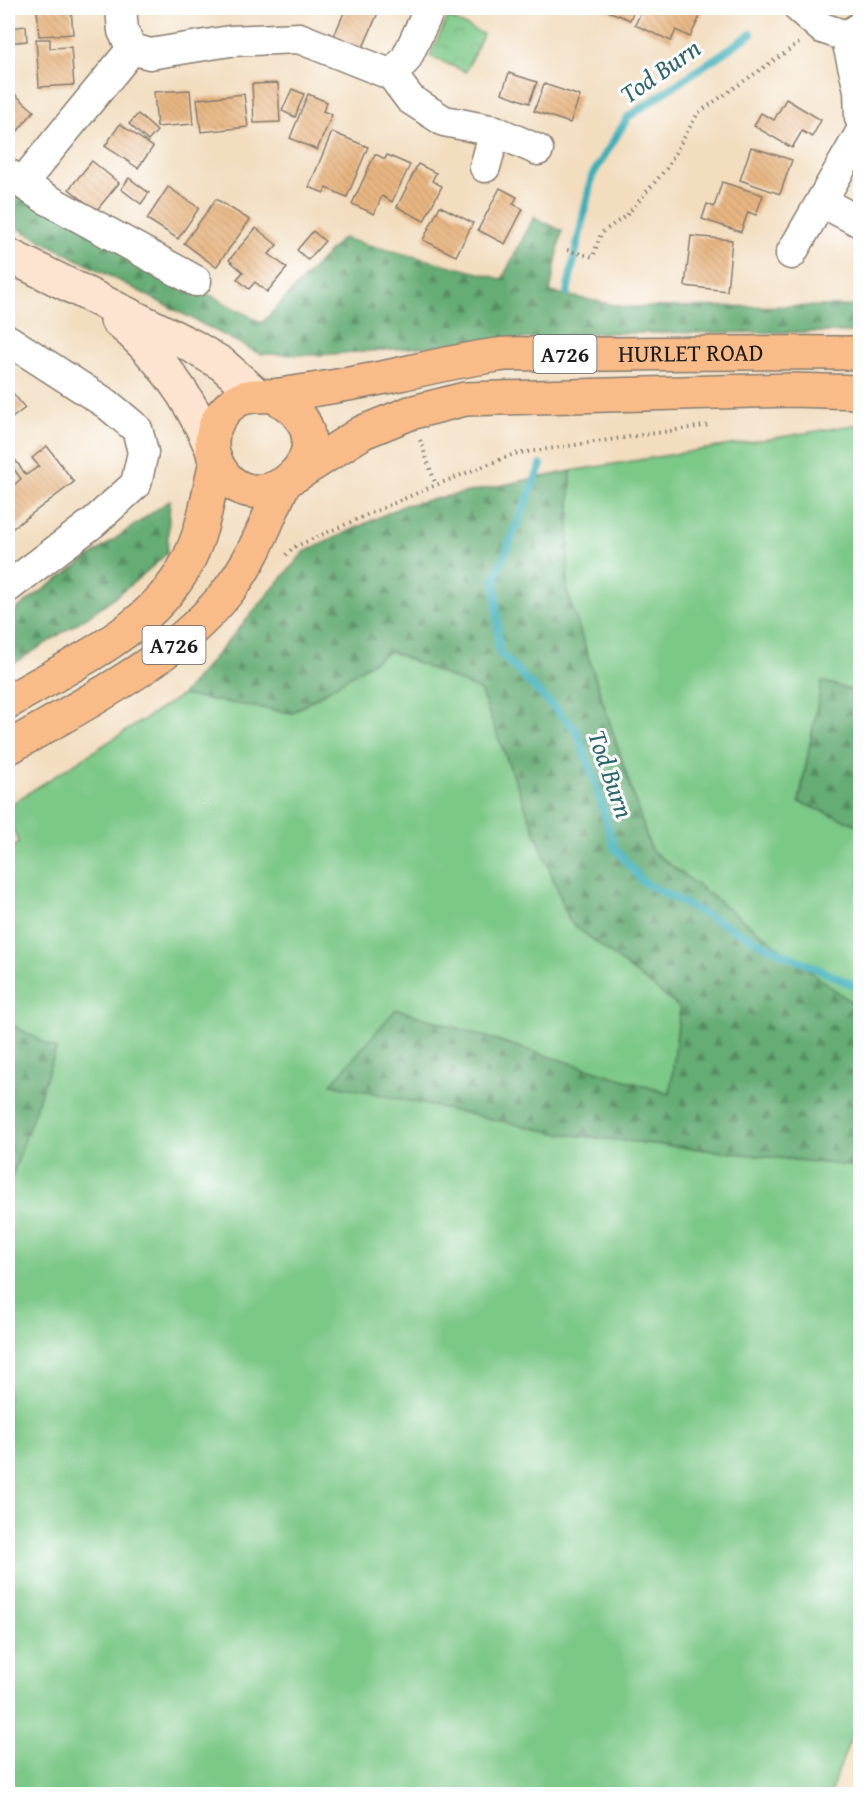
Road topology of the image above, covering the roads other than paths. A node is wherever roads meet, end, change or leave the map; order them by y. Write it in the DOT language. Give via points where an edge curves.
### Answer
graph roads {
  1 [pos="121,8"];
  2 [pos="430,8"];
  3 [pos="799,8"];
  4 [pos="843,30"];
  5 [pos="132,49"];
  6 [pos="392,75"];
  7 [pos="861,118"];
  8 [pos="495,131"];
  9 [pos="861,135"];
  10 [pos="538,150"];
  11 [pos="485,167"];
  12 [pos="15,178"];
  13 [pos="822,202"];
  14 [pos="860,222"];
  15 [pos="791,254"];
  16 [pos="8,255"];
  17 [pos="196,281"];
  18 [pos="91,298"];
  19 [pos="8,340"];
  20 [pos="861,353"];
  21 [pos="861,392"];
  22 [pos="265,395"];
  23 [pos="214,455"];
  24 [pos="290,480"];
  25 [pos="8,587"];
  26 [pos="8,702"];
  27 [pos="8,748"];
  1 -- 5 [label="street" via="123,31"];
  2 -- 6 [label="street" via="406,59"];
  3 -- 4 [label="street"];
  4 -- 7 [label="street" via="859,90"];
  5 -- 6 [label="street" via="150,54 230,41 299,38"];
  5 -- 12 [label="street"];
  6 -- 8 [label="street" via="410,99 444,121"];
  8 -- 10 [label="street"];
  8 -- 11 [label="street"];
  9 -- 13 [label="street"];
  12 -- 17 [label="street"];
  13 -- 14 [label="street"];
  13 -- 15 [label="street"];
  16 -- 18 [label="main road"];
  18 -- 22 [label="main road" via="192,346"];
  18 -- 23 [label="main road" via="130,330 168,372 198,417"];
  19 -- 25 [label="street" via="107,404 136,429 143,452 136,484 94,522"];
  20 -- 22 [label="main road, HURLET ROAD / A726" via="499,354 358,383"];
  21 -- 24 [label="main road, HURLET ROAD / A726" via="792,390 465,399 410,413 363,432"];
  22 -- 23 [label="main road" via="241,398 228,407 213,434"];
  22 -- 24 [label="main road" via="288,403 306,430 304,462"];
  23 -- 24 [label="main road" via="226,477 238,486 269,490"];
  23 -- 26 [label="main road, A726" via="202,526 193,551 162,599 99,649"];
  24 -- 27 [label="main road, A726" via="246,565 189,633 115,685"];
}
